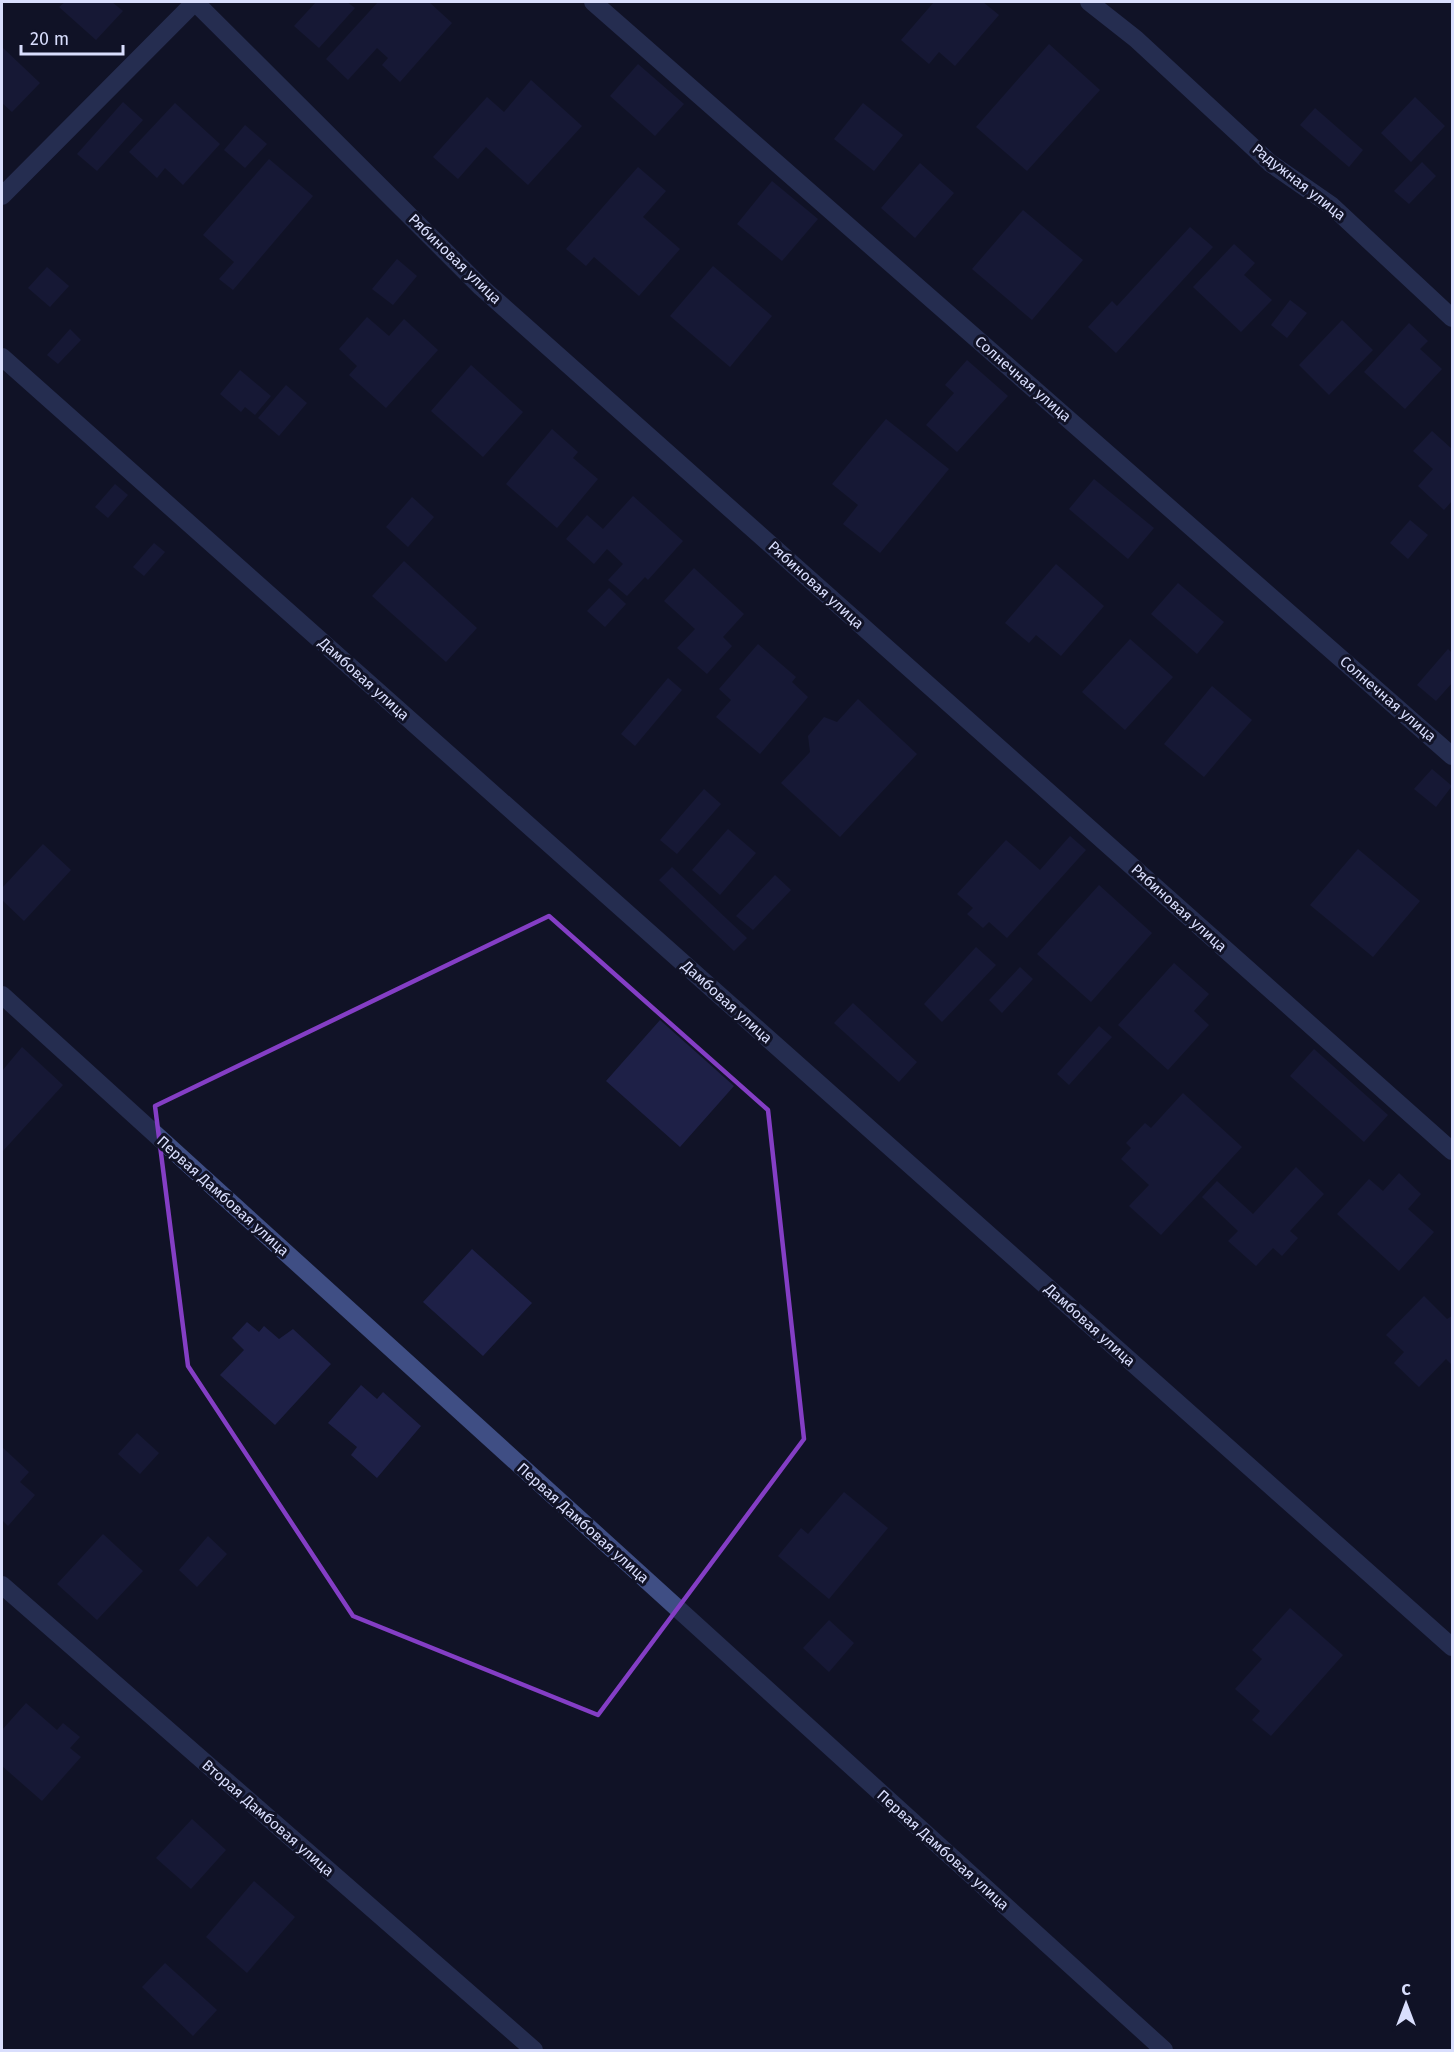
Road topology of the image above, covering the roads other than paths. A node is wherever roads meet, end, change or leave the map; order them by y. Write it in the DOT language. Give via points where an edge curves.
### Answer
graph roads {
  1 [pos="195,2"];
  2 [pos="593,2"];
  3 [pos="1089,2"];
  4 [pos="2,196"];
  5 [pos="1452,318"];
  6 [pos="2,357"];
  7 [pos="1452,756"];
  8 [pos="2,995"];
  9 [pos="1452,1151"];
  10 [pos="2,1585"];
  11 [pos="1452,1647"];
  12 [pos="534,2050"];
  13 [pos="1164,2050"];
  1 -- 4 [label="street"];
  1 -- 9 [label="street, Рябиновая улица" via="481,287"];
  2 -- 7 [label="street, Солнечная улица"];
  3 -- 5 [label="street, Радужная улица" via="1136,39 1270,163 1332,206"];
  6 -- 11 [label="street, Дамбовая улица"];
  8 -- 13 [label="street, Первая Дамбовая улица"];
  10 -- 12 [label="street, Вторая Дамбовая улица"];
}
